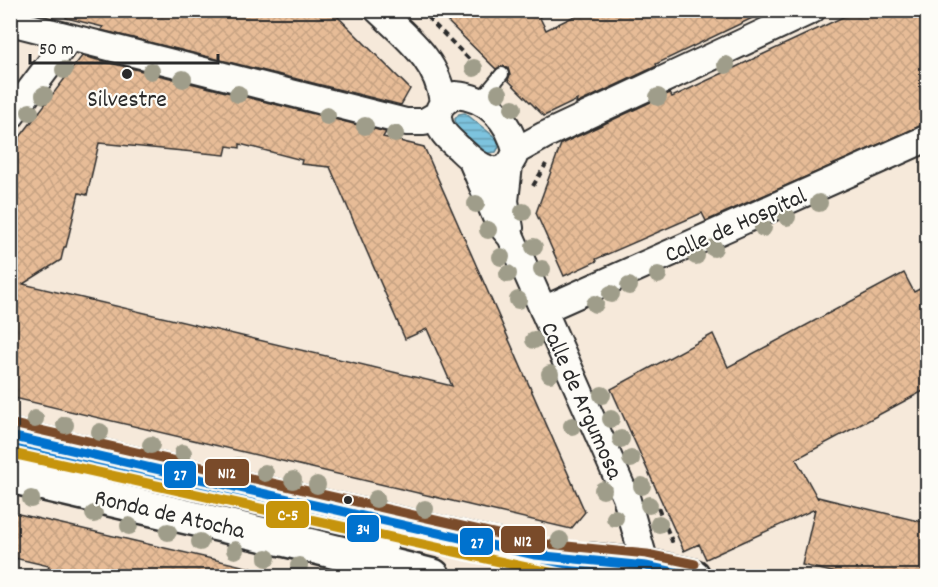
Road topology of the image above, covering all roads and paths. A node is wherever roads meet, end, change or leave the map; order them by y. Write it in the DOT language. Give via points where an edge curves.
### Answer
graph roads {
  1 [pos="378,10"];
  2 [pos="420,10"];
  3 [pos="812,10"];
  4 [pos="10,22"];
  5 [pos="70,37"];
  6 [pos="492,86"];
  7 [pos="440,108"];
  8 [pos="10,117"];
  9 [pos="927,138"];
  10 [pos="513,158"];
  11 [pos="472,161"];
  12 [pos="511,237"];
  13 [pos="543,310"];
  14 [pos="10,436"];
  15 [pos="10,476"];
  16 [pos="390,523"];
  17 [pos="534,555"];
  18 [pos="646,566"];
  19 [pos="379,570"];
  20 [pos="434,576"];
  21 [pos="610,576"];
  22 [pos="693,576"];
  1 -- 7 [label="street" via="436,72 441,87"];
  2 -- 6 [label="path"];
  3 -- 10 [label="street" via="545,135"];
  4 -- 5 [label="street"];
  5 -- 7 [label="street" via="406,122 424,122"];
  5 -- 8 [label="street"];
  6 -- 7 [label="street" via="469,96 455,95"];
  6 -- 10 [label="street" via="513,135"];
  7 -- 11 [label="street" via="439,124 444,133"];
  9 -- 13 [label="street, Calle de Hospital"];
  10 -- 11 [label="street" via="498,170 484,169"];
  10 -- 12 [label="street, Calle de Argumosa" via="505,201"];
  11 -- 12 [label="street, Calle de Argumosa" via="498,222"];
  12 -- 13 [label="street, Calle de Argumosa"];
  13 -- 18 [label="street, Calle de Argumosa" via="626,497"];
  14 -- 16 [label="main road, Ronda de Atocha"];
  15 -- 19 [label="main road, Ronda de Atocha"];
  16 -- 17 [label="main road, Ronda de Atocha"];
  16 -- 19 [label="street"];
  17 -- 18 [label="main road, Ronda de Atocha"];
  17 -- 21 [label="main road, Ronda de Atocha"];
  18 -- 22 [label="main road, Ronda de Atocha"];
  19 -- 20 [label="main road, Ronda de Atocha"];
}
